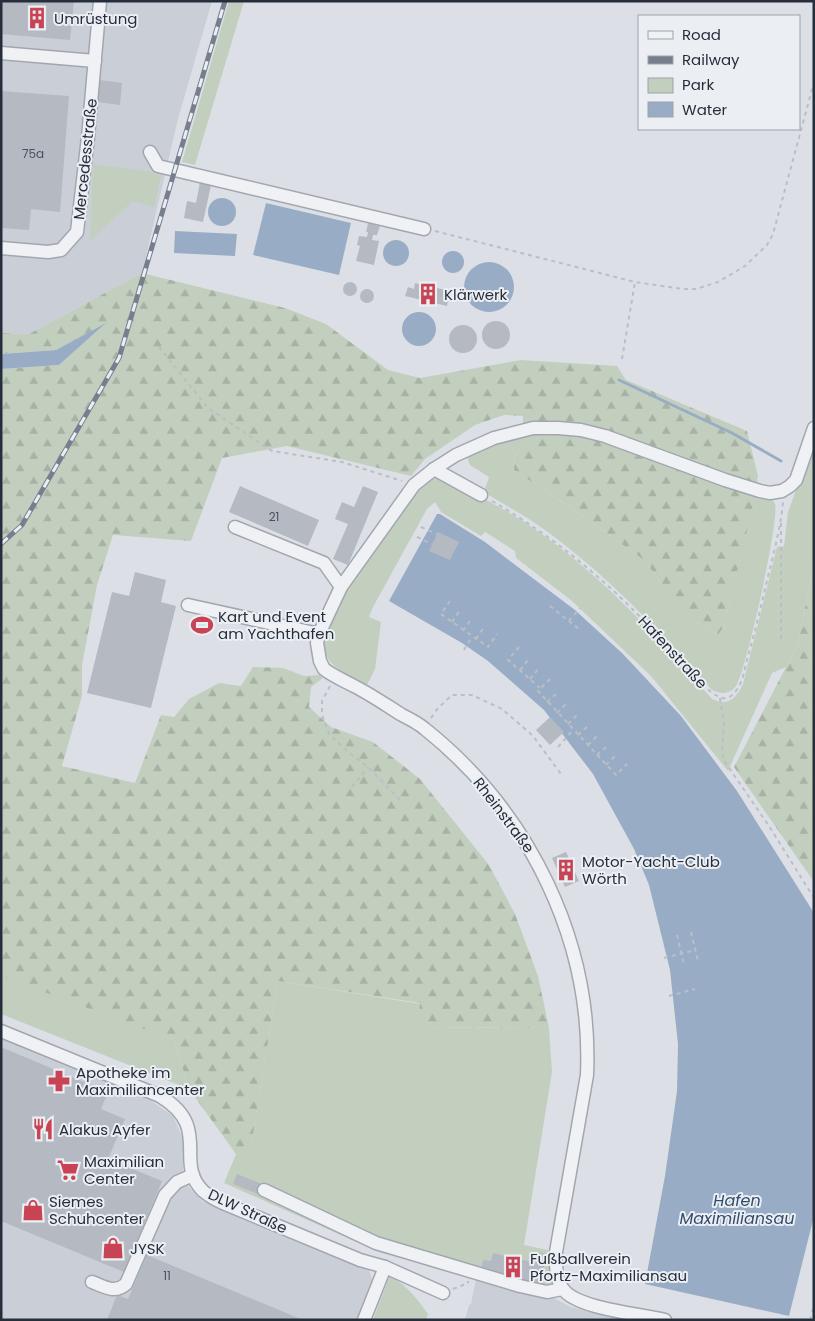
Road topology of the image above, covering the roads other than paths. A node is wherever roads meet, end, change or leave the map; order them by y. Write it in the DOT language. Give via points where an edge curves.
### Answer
graph roads {
  1 [pos="100,1"];
  2 [pos="1,53"];
  3 [pos="95,61"];
  4 [pos="150,152"];
  5 [pos="424,229"];
  6 [pos="1,248"];
  7 [pos="814,428"];
  8 [pos="434,469"];
  9 [pos="481,495"];
  10 [pos="235,527"];
  11 [pos="341,587"];
  12 [pos="188,605"];
  13 [pos="319,634"];
  14 [pos="1,1030"];
  15 [pos="193,1175"];
  16 [pos="264,1190"];
  17 [pos="385,1267"];
  18 [pos="92,1282"];
  19 [pos="562,1289"];
  20 [pos="443,1293"];
  21 [pos="630,1316"];
  22 [pos="364,1320"];
  23 [pos="665,1320"];
  1 -- 3 [label="lane, Mercedesstraße"];
  2 -- 3 [label="lane"];
  3 -- 6 [label="lane, Mercedesstraße" via="77,232 61,250"];
  4 -- 5 [label="lane" via="158,166"];
  7 -- 8 [label="lane, Rheinstraße" via="796,480 782,491 770,493 604,436 558,428 533,428 494,438"];
  8 -- 9 [label="lane"];
  8 -- 11 [label="lane, Rheinstraße" via="414,485"];
  10 -- 11 [label="lane" via="324,562"];
  11 -- 13 [label="lane, Rheinstraße"];
  12 -- 13 [label="lane"];
  13 -- 19 [label="lane, Rheinstraße" via="320,661 324,669 424,727 490,793 522,835 560,909 581,982 586,1020 587,1075 556,1252 555,1267"];
  14 -- 15 [label="lane, DLW Straße" via="170,1102 181,1111 188,1124"];
  15 -- 17 [label="lane, DLW Straße" via="203,1191 223,1203 360,1260"];
  15 -- 18 [label="lane" via="177,1182 165,1195 126,1284 121,1289 112,1290"];
  16 -- 19 [label="lane" via="365,1238 520,1286 547,1292"];
  17 -- 20 [label="lane, DLW Straße"];
  17 -- 22 [label="lane"];
  19 -- 21 [label="lane" via="579,1301"];
  21 -- 23 [label="lane"];
}
